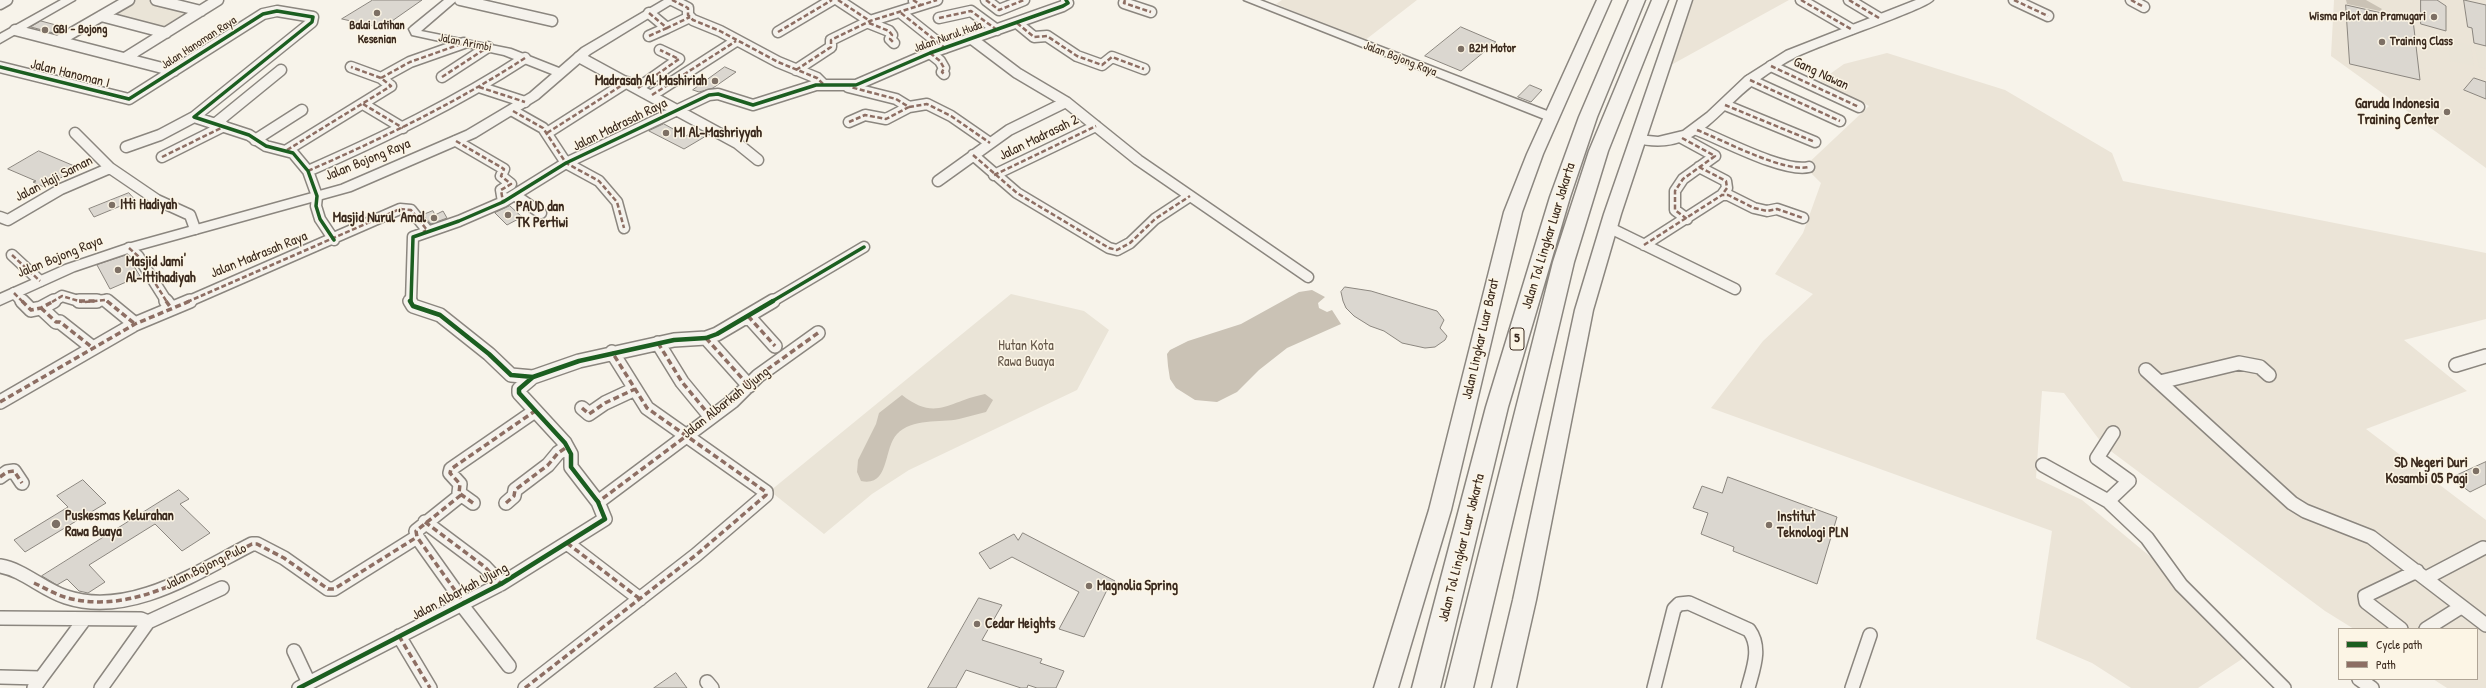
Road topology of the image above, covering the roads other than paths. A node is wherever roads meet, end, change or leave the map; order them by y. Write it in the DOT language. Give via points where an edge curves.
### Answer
graph roads {
  1 [pos="7,0"];
  2 [pos="69,0"];
  3 [pos="129,0"];
  4 [pos="156,0"];
  5 [pos="218,0"];
  6 [pos="452,0"];
  7 [pos="460,0"];
  8 [pos="672,0"];
  9 [pos="832,0"];
  10 [pos="838,0"];
  11 [pos="913,0"];
  12 [pos="937,0"];
  13 [pos="986,0"];
  14 [pos="1024,0"];
  15 [pos="1066,0"];
  16 [pos="1125,0"];
  17 [pos="1250,0"];
  18 [pos="1604,0"];
  19 [pos="1638,0"];
  20 [pos="1660,0"];
  21 [pos="1685,0"];
  22 [pos="1801,0"];
  23 [pos="1849,0"];
  24 [pos="1928,0"];
  25 [pos="2014,0"];
  26 [pos="2131,0"];
  27 [pos="0,4"];
  28 [pos="921,5"];
  29 [pos="2144,7"];
  30 [pos="201,11"];
  31 [pos="901,12"];
  32 [pos="1151,12"];
  33 [pos="649,13"];
  34 [pos="101,16"];
  35 [pos="2048,16"];
  36 [pos="690,17"];
  37 [pos="939,18"];
  38 [pos="1879,18"];
  39 [pos="552,21"];
  40 [pos="870,22"];
  41 [pos="1017,23"];
  42 [pos="667,28"];
  43 [pos="1851,29"];
  44 [pos="15,30"];
  45 [pos="997,30"];
  46 [pos="166,32"];
  47 [pos="778,32"];
  48 [pos="649,36"];
  49 [pos="0,39"];
  50 [pos="972,39"];
  51 [pos="58,41"];
  52 [pos="736,41"];
  53 [pos="464,43"];
  54 [pos="894,43"];
  55 [pos="488,47"];
  56 [pos="945,48"];
  57 [pos="660,50"];
  58 [pos="930,53"];
  59 [pos="579,57"];
  60 [pos="125,58"];
  61 [pos="525,58"];
  62 [pos="1772,66"];
  63 [pos="0,67"];
  64 [pos="351,67"];
  65 [pos="1144,69"];
  66 [pos="281,70"];
  67 [pos="796,70"];
  68 [pos="174,71"];
  69 [pos="561,73"];
  70 [pos="944,74"];
  71 [pos="442,77"];
  72 [pos="381,78"];
  73 [pos="1750,80"];
  74 [pos="627,82"];
  75 [pos="827,85"];
  76 [pos="479,87"];
  77 [pos="848,87"];
  78 [pos="638,88"];
  79 [pos="652,95"];
  80 [pos="134,97"];
  81 [pos="525,102"];
  82 [pos="1066,102"];
  83 [pos="363,104"];
  84 [pos="1725,105"];
  85 [pos="909,107"];
  86 [pos="1859,107"];
  87 [pos="302,110"];
  88 [pos="677,110"];
  89 [pos="513,111"];
  90 [pos="194,117"];
  91 [pos="1551,117"];
  92 [pos="1840,121"];
  93 [pos="849,122"];
  94 [pos="220,124"];
  95 [pos="1096,126"];
  96 [pos="403,128"];
  97 [pos="1697,130"];
  98 [pos="75,133"];
  99 [pos="547,133"];
  100 [pos="1682,138"];
  101 [pos="1638,139"];
  102 [pos="254,140"];
  103 [pos="456,141"];
  104 [pos="1815,142"];
  105 [pos="990,143"];
  106 [pos="126,147"];
  107 [pos="287,150"];
  108 [pos="973,155"];
  109 [pos="162,157"];
  110 [pos="758,160"];
  111 [pos="566,163"];
  112 [pos="1699,167"];
  113 [pos="1809,167"];
  114 [pos="110,168"];
  115 [pos="308,171"];
  116 [pos="994,175"];
  117 [pos="938,181"];
  118 [pos="1722,195"];
  119 [pos="317,196"];
  120 [pos="516,196"];
  121 [pos="1190,196"];
  122 [pos="503,202"];
  123 [pos="541,213"];
  124 [pos="1803,218"];
  125 [pos="1687,219"];
  126 [pos="3,221"];
  127 [pos="1608,227"];
  128 [pos="624,228"];
  129 [pos="194,229"];
  130 [pos="428,230"];
  131 [pos="334,240"];
  132 [pos="1644,245"];
  133 [pos="864,247"];
  134 [pos="129,248"];
  135 [pos="12,255"];
  136 [pos="1308,277"];
  137 [pos="40,281"];
  138 [pos="1735,289"];
  139 [pos="14,293"];
  140 [pos="0,300"];
  141 [pos="41,308"];
  142 [pos="171,308"];
  143 [pos="748,316"];
  144 [pos="135,324"];
  145 [pos="818,333"];
  146 [pos="706,338"];
  147 [pos="658,343"];
  148 [pos="775,346"];
  149 [pos="93,348"];
  150 [pos="612,352"];
  151 [pos="2486,356"];
  152 [pos="2456,365"];
  153 [pos="2146,370"];
  154 [pos="2269,375"];
  155 [pos="533,377"];
  156 [pos="2160,382"];
  157 [pos="749,386"];
  158 [pos="635,390"];
  159 [pos="0,402"];
  160 [pos="582,408"];
  161 [pos="535,412"];
  162 [pos="710,416"];
  163 [pos="2113,433"];
  164 [pos="686,434"];
  165 [pos="568,447"];
  166 [pos="2042,465"];
  167 [pos="0,477"];
  168 [pos="22,483"];
  169 [pos="461,495"];
  170 [pos="2108,501"];
  171 [pos="598,502"];
  172 [pos="473,503"];
  173 [pos="506,503"];
  174 [pos="424,522"];
  175 [pos="417,537"];
  176 [pos="567,543"];
  177 [pos="2483,548"];
  178 [pos="0,566"];
  179 [pos="2421,575"];
  180 [pos="501,584"];
  181 [pos="222,588"];
  182 [pos="640,599"];
  183 [pos="463,603"];
  184 [pos="2461,607"];
  185 [pos="0,618"];
  186 [pos="84,620"];
  187 [pos="148,622"];
  188 [pos="2486,626"];
  189 [pos="2400,628"];
  190 [pos="2428,628"];
  191 [pos="1870,635"];
  192 [pos="399,636"];
  193 [pos="294,651"];
  194 [pos="509,666"];
  195 [pos="0,677"];
  196 [pos="2361,680"];
  197 [pos="38,683"];
  198 [pos="305,686"];
  199 [pos="427,687"];
  200 [pos="101,688"];
  201 [pos="525,688"];
  202 [pos="1386,688"];
  203 [pos="1426,688"];
  204 [pos="1459,688"];
  205 [pos="1504,688"];
  206 [pos="1654,688"];
  207 [pos="1748,688"];
  208 [pos="1852,688"];
  209 [pos="2284,688"];
  210 [pos="2372,688"];
  1 -- 27 [label="street"];
  2 -- 44 [label="street"];
  3 -- 34 [label="street"];
  4 -- 30 [label="street"];
  5 -- 30 [label="street"];
  6 -- 53 [label="street, Jalan Arimbi" via="414,31"];
  7 -- 39 [label="street"];
  8 -- 33 [label="street, Jalan Bojong Raya"];
  8 -- 36 [label="street" via="688,8"];
  9 -- 47 [label="street"];
  10 -- 40 [label="street"];
  11 -- 28 [label="street"];
  12 -- 28 [label="street"];
  13 -- 14 [label="street" via="999,10"];
  15 -- 41 [label="street, Jalan Nurul Huda" via="1068,3 1063,6"];
  16 -- 32 [label="street" via="1124,3"];
  17 -- 91 [label="street, Jalan Bojong Raya"];
  18 -- 91 [label="main road, Jalan Lingkar Luar Barat"];
  19 -- 203 [label="highway, Jalan Tol Lingkar Luar Jakarta / 5" via="1588,118 1558,205 1497,407"];
  20 -- 204 [label="highway, Jalan Tol Lingkar Luar Jakarta / 5" via="1581,202 1525,411"];
  21 -- 101 [label="main road"];
  22 -- 43 [label="street"];
  23 -- 38 [label="street"];
  24 -- 38 [label="main road"];
  25 -- 35 [label="street"];
  26 -- 29 [label="street"];
  28 -- 31 [label="street"];
  30 -- 46 [label="street"];
  31 -- 40 [label="street"];
  31 -- 56 [label="street"];
  33 -- 42 [label="street"];
  33 -- 59 [label="street, Jalan Bojong Raya"];
  34 -- 46 [label="street"];
  34 -- 51 [label="street"];
  36 -- 42 [label="street"];
  36 -- 52 [label="street"];
  37 -- 45 [label="street" via="971,11"];
  38 -- 43 [label="main road"];
  40 -- 54 [label="street" via="889,31"];
  40 -- 67 [label="street" via="831,40 831,47"];
  41 -- 45 [label="street, Jalan Nurul Huda"];
  41 -- 65 [label="street" via="1034,37 1047,36 1089,61 1102,65 1112,57"];
  42 -- 48 [label="street"];
  43 -- 62 [label="main road"];
  44 -- 49 [label="street"];
  44 -- 51 [label="street"];
  45 -- 50 [label="street, Jalan Nurul Huda"];
  46 -- 60 [label="street"];
  50 -- 56 [label="street, Jalan Nurul Huda"];
  50 -- 82 [label="street" via="1017,73"];
  51 -- 60 [label="street"];
  52 -- 67 [label="street"];
  52 -- 79 [label="street"];
  53 -- 55 [label="street, Jalan Arimbi"];
  53 -- 72 [label="street" via="410,62"];
  55 -- 61 [label="street, Jalan Arimbi"];
  55 -- 71 [label="street"];
  56 -- 58 [label="street, Jalan Nurul Huda"];
  57 -- 78 [label="street" via="679,59"];
  58 -- 70 [label="street" via="940,61"];
  58 -- 77 [label="street, Jalan Nurul Huda"];
  59 -- 69 [label="street, Jalan Bojong Raya"];
  59 -- 74 [label="street, Jalan Madrasah Raya"];
  60 -- 68 [label="street"];
  61 -- 69 [label="street, Jalan Arimbi"];
  61 -- 76 [label="street" via="507,72"];
  62 -- 73 [label="main road"];
  62 -- 86 [label="street, Gang Nawan"];
  63 -- 80 [label="street, Jalan Hanoman I" via="122,99"];
  64 -- 72 [label="street"];
  66 -- 94 [label="street"];
  67 -- 75 [label="street" via="818,78"];
  68 -- 80 [label="street, Jalan Hanoman Raya"];
  68 -- 90 [label="street, Jalan Hanoman Raya" via="263,14 277,11 310,16 314,19"];
  69 -- 81 [label="street, Jalan Bojong Raya" via="552,83"];
  72 -- 83 [label="street" via="390,86 389,88"];
  73 -- 84 [label="main road"];
  73 -- 92 [label="street"];
  74 -- 78 [label="street, Jalan Madrasah Raya"];
  74 -- 99 [label="street"];
  75 -- 77 [label="street, Jalan Nurul Huda"];
  75 -- 88 [label="street, Jalan Madrasah Raya" via="753,105 714,94"];
  76 -- 81 [label="street"];
  76 -- 96 [label="street"];
  77 -- 85 [label="street" via="896,99"];
  78 -- 79 [label="street, Jalan Madrasah Raya"];
  79 -- 88 [label="street, Jalan Madrasah Raya"];
  81 -- 89 [label="street, Jalan Bojong Raya"];
  82 -- 95 [label="street"];
  82 -- 105 [label="street" via="1038,114"];
  83 -- 96 [label="street"];
  83 -- 107 [label="street"];
  84 -- 97 [label="main road"];
  84 -- 104 [label="street"];
  85 -- 93 [label="street" via="886,119 865,115"];
  85 -- 105 [label="street" via="927,104 951,116"];
  87 -- 102 [label="street"];
  88 -- 110 [label="street, Jalan Madrasah Raya" via="737,143"];
  88 -- 111 [label="street, Jalan Madrasah Raya"];
  89 -- 99 [label="street" via="537,123"];
  89 -- 103 [label="street, Jalan Bojong Raya"];
  90 -- 94 [label="street"];
  90 -- 106 [label="street" via="160,135"];
  91 -- 202 [label="main road, Jalan Lingkar Luar Barat" via="1513,212 1440,510"];
  94 -- 102 [label="street" via="249,135"];
  94 -- 109 [label="street"];
  95 -- 116 [label="street, Jalan Madrasah 2"];
  95 -- 121 [label="street" via="1138,160"];
  96 -- 115 [label="street"];
  97 -- 100 [label="main road"];
  97 -- 113 [label="street" via="1780,164 1800,169"];
  98 -- 114 [label="street"];
  99 -- 111 [label="street"];
  100 -- 101 [label="main road" via="1660,143"];
  100 -- 112 [label="street" via="1715,156"];
  101 -- 127 [label="main road"];
  102 -- 107 [label="street" via="266,146"];
  103 -- 119 [label="street, Jalan Bojong Raya" via="352,186"];
  103 -- 122 [label="street" via="504,169 501,176 511,185 501,190"];
  105 -- 108 [label="street"];
  107 -- 115 [label="street" via="293,153"];
  108 -- 116 [label="street"];
  108 -- 117 [label="street"];
  111 -- 120 [label="street, Jalan Madrasah Raya"];
  111 -- 128 [label="street" via="599,181 617,202"];
  112 -- 118 [label="street" via="1726,181 1727,188"];
  112 -- 125 [label="street" via="1683,179 1675,191 1675,210"];
  114 -- 126 [label="street, Jalan Haji Saman" via="61,189"];
  114 -- 129 [label="street, Jalan Haji Saman" via="157,200 190,215"];
  115 -- 119 [label="street"];
  116 -- 121 [label="street" via="1017,193 1109,248 1117,250 1130,243 1155,219"];
  118 -- 124 [label="street" via="1728,195 1754,208 1767,211 1777,209"];
  118 -- 125 [label="street"];
  119 -- 129 [label="street, Jalan Bojong Raya"];
  119 -- 131 [label="street" via="316,206 320,219"];
  120 -- 122 [label="street, Jalan Madrasah Raya"];
  120 -- 123 [label="street"];
  121 -- 136 [label="street"];
  122 -- 130 [label="street, Jalan Madrasah Raya" via="459,221"];
  125 -- 132 [label="street"];
  127 -- 132 [label="street"];
  127 -- 205 [label="main road" via="1578,333 1556,433 1524,610"];
  129 -- 134 [label="street, Jalan Bojong Raya"];
  130 -- 131 [label="street, Jalan Madrasah Raya" via="411,210 404,207"];
  130 -- 155 [label="street" via="411,238 413,270 410,300 416,308 437,313 511,375"];
  131 -- 142 [label="street, Jalan Madrasah Raya"];
  132 -- 138 [label="street"];
  133 -- 143 [label="street"];
  134 -- 137 [label="street, Jalan Bojong Raya" via="88,261"];
  134 -- 142 [label="street" via="138,256"];
  135 -- 137 [label="street"];
  137 -- 139 [label="street, Jalan Bojong Raya"];
  139 -- 140 [label="street, Jalan Bojong Raya"];
  139 -- 141 [label="street" via="29,309"];
  141 -- 144 [label="street" via="62,296 83,302 106,300"];
  141 -- 149 [label="street"];
  142 -- 144 [label="street, Jalan Madrasah Raya"];
  143 -- 146 [label="street"];
  143 -- 148 [label="street"];
  144 -- 149 [label="street, Jalan Madrasah Raya"];
  145 -- 157 [label="street, Jalan Albarkah Ujung" via="758,376"];
  146 -- 147 [label="street"];
  146 -- 157 [label="street"];
  147 -- 150 [label="street"];
  147 -- 162 [label="street" via="682,382"];
  149 -- 159 [label="street, Jalan Madrasah Raya"];
  150 -- 155 [label="street"];
  150 -- 158 [label="street"];
  151 -- 152 [label="street"];
  153 -- 156 [label="street"];
  154 -- 156 [label="street" via="2260,367 2239,363"];
  155 -- 161 [label="street" via="518,392"];
  156 -- 179 [label="street" via="2292,503 2304,511 2371,537"];
  157 -- 162 [label="street, Jalan Albarkah Ujung" via="733,401"];
  158 -- 160 [label="street" via="605,403 589,414"];
  158 -- 164 [label="street" via="647,408"];
  161 -- 165 [label="street"];
  161 -- 169 [label="street" via="452,467 450,472 460,484"];
  162 -- 164 [label="street, Jalan Albarkah Ujung"];
  163 -- 170 [label="street" via="2098,458 2129,481"];
  164 -- 171 [label="street, Jalan Albarkah Ujung"];
  164 -- 182 [label="street" via="763,490 766,495"];
  165 -- 171 [label="street" via="571,467"];
  165 -- 173 [label="street" via="515,490 514,496"];
  166 -- 170 [label="street"];
  167 -- 168 [label="street" via="14,471"];
  169 -- 172 [label="street"];
  169 -- 174 [label="street"];
  170 -- 209 [label="street" via="2147,538 2181,586"];
  171 -- 176 [label="street, Jalan Albarkah Ujung" via="605,519"];
  174 -- 175 [label="street" via="416,531"];
  174 -- 180 [label="street" via="485,567"];
  175 -- 178 [label="street, Jalan Bojong Pulo" via="334,589 328,589 284,558 257,544 252,544 156,592 120,601 68,598 34,583 7,566"];
  175 -- 183 [label="street"];
  176 -- 180 [label="street, Jalan Albarkah Ujung"];
  176 -- 182 [label="street"];
  177 -- 179 [label="street"];
  179 -- 184 [label="street"];
  179 -- 189 [label="street" via="2365,596 2366,602"];
  180 -- 183 [label="street, Jalan Albarkah Ujung"];
  181 -- 187 [label="street"];
  182 -- 201 [label="street"];
  183 -- 192 [label="street, Jalan Albarkah Ujung"];
  183 -- 194 [label="street"];
  184 -- 188 [label="street"];
  184 -- 190 [label="street"];
  185 -- 186 [label="street"];
  186 -- 187 [label="street" via="141,619"];
  186 -- 197 [label="street"];
  187 -- 200 [label="street"];
  191 -- 208 [label="street"];
  192 -- 198 [label="street, Jalan Albarkah Ujung"];
  192 -- 199 [label="street"];
  193 -- 198 [label="street"];
  195 -- 197 [label="street"];
  196 -- 210 [label="street"];
  206 -- 207 [label="street" via="1674,609 1679,604 1689,602 1749,630 1755,636 1757,647"];
}
